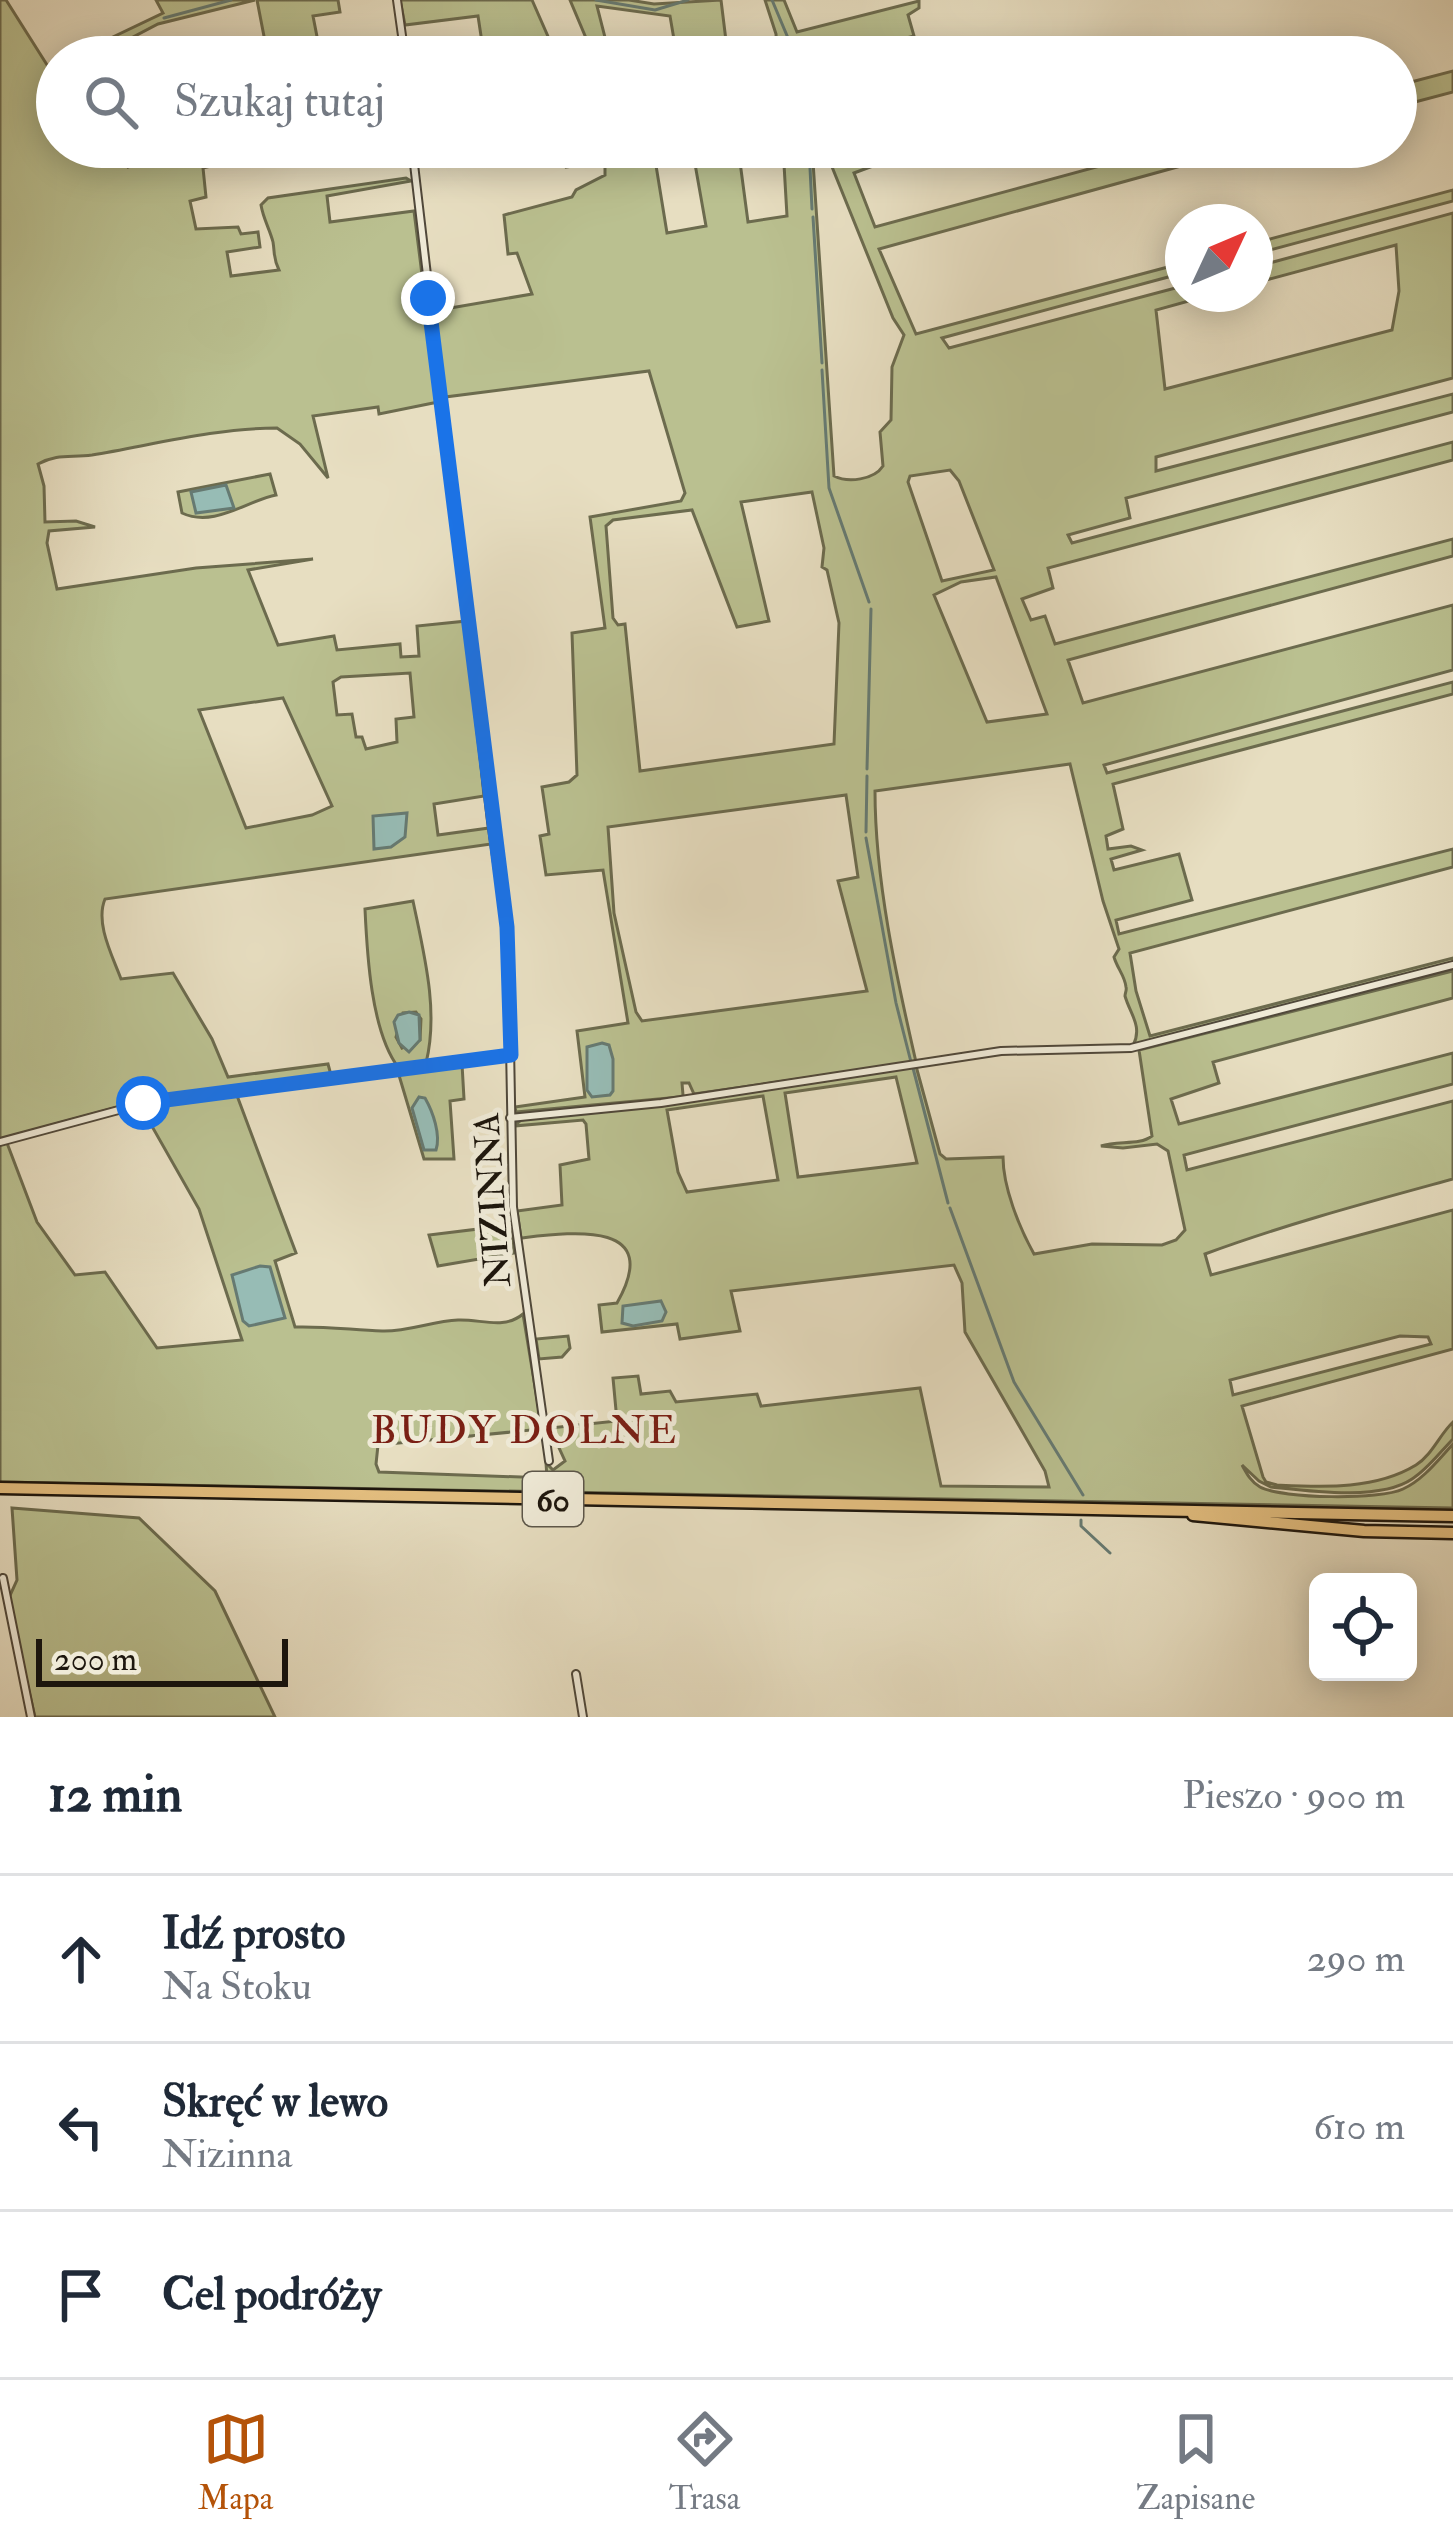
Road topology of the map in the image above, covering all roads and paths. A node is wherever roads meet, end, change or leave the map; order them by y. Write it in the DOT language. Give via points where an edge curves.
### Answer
graph roads {
  1 [pos="397,0"];
  2 [pos="402,36"];
  3 [pos="414,168"];
  4 [pos="1453,965"];
  5 [pos="511,1055"];
  6 [pos="510,1118"];
  7 [pos="0,1142"];
  8 [pos="549,1461"];
  9 [pos="0,1488"];
  10 [pos="1154,1510"];
  11 [pos="1453,1516"];
  12 [pos="1453,1533"];
  13 [pos="3,1578"];
  14 [pos="576,1675"];
  15 [pos="31,1717"];
  16 [pos="583,1717"];
  1 -- 2 [label="street"];
  3 -- 5 [label="street, NIZINNA" via="507,927"];
  4 -- 6 [label="street" via="1131,1048 1001,1051 688,1100"];
  5 -- 6 [label="street, NIZINNA"];
  5 -- 7 [label="street" via="152,1101"];
  6 -- 8 [label="street, NIZINNA" via="514,1226"];
  9 -- 10 [label="main road, 60"];
  10 -- 11 [label="main road, 60"];
  10 -- 12 [label="main road, 60"];
  13 -- 15 [label="street"];
  14 -- 16 [label="street"];
}
